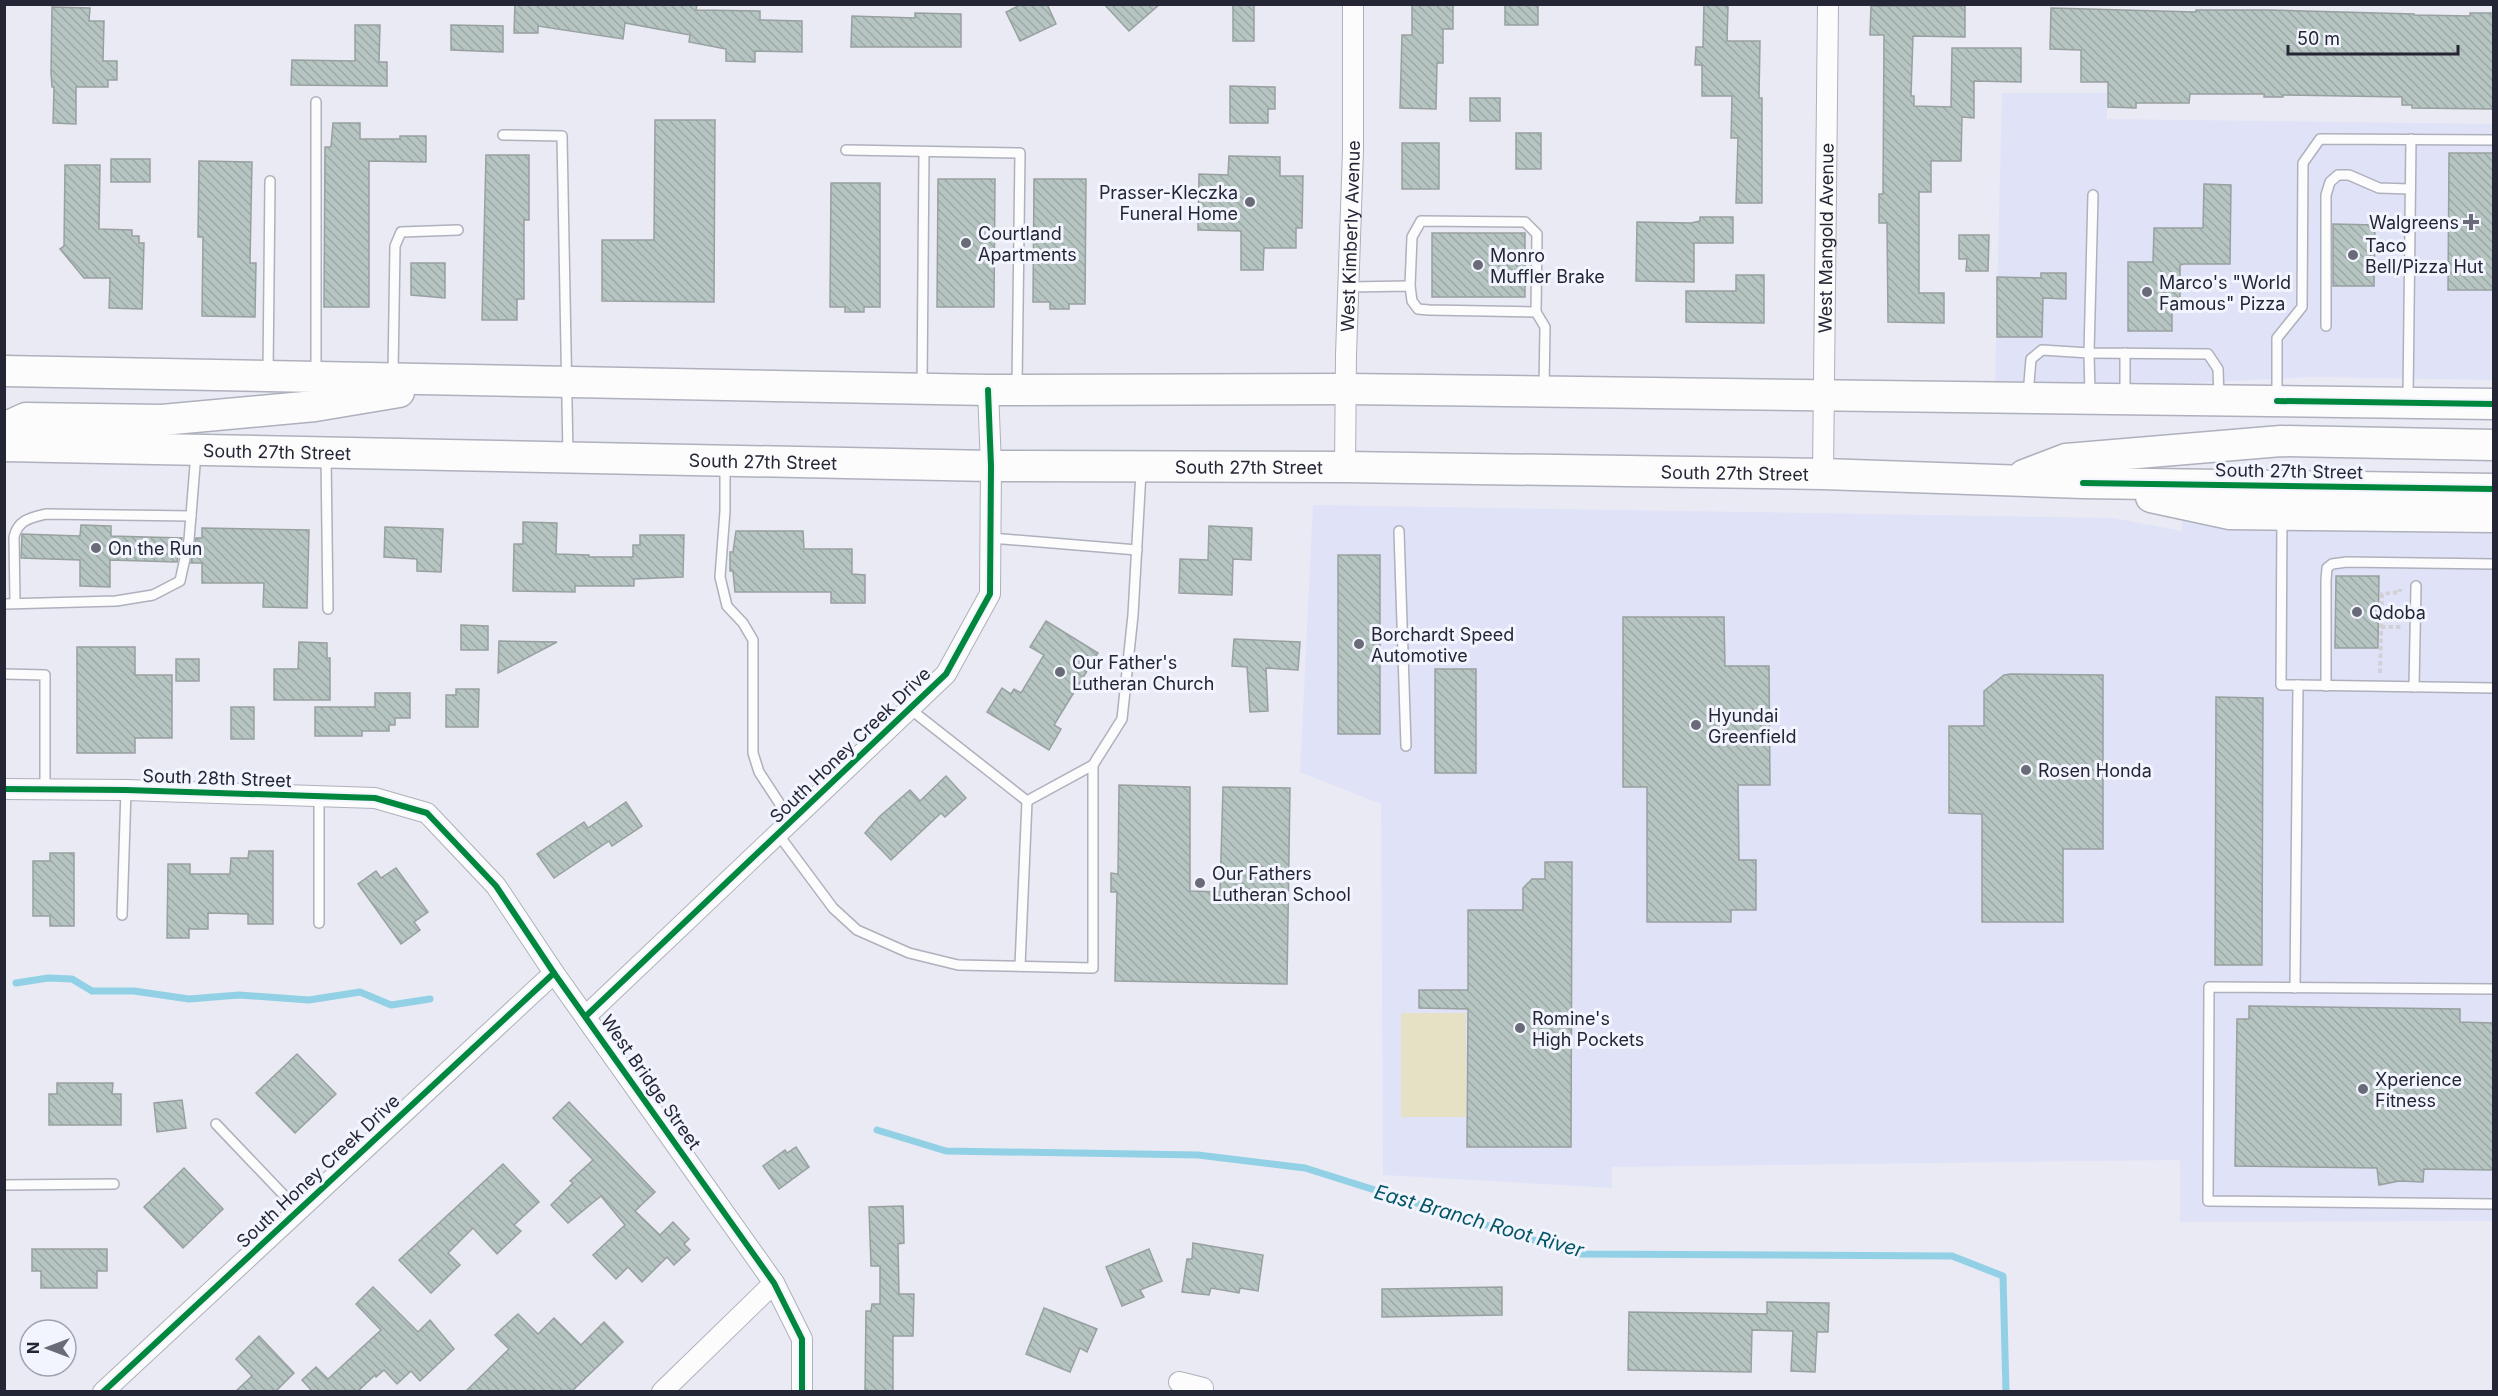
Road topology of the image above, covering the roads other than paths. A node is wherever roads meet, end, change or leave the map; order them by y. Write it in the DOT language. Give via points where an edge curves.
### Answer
graph roads {
  1 [pos="1353,4"];
  2 [pos="1828,4"];
  3 [pos="316,102"];
  4 [pos="502,135"];
  5 [pos="2411,140"];
  6 [pos="2493,140"];
  7 [pos="846,150"];
  8 [pos="924,152"];
  9 [pos="270,181"];
  10 [pos="2410,189"];
  11 [pos="2093,195"];
  12 [pos="458,230"];
  13 [pos="1410,286"];
  14 [pos="1348,287"];
  15 [pos="1536,312"];
  16 [pos="2326,326"];
  17 [pos="2089,353"];
  18 [pos="2124,353"];
  19 [pos="4,370"];
  20 [pos="268,376"];
  21 [pos="316,376"];
  22 [pos="567,382"];
  23 [pos="393,385"];
  24 [pos="922,388"];
  25 [pos="1346,389"];
  26 [pos="1003,390"];
  27 [pos="1544,391"];
  28 [pos="1824,394"];
  29 [pos="2028,398"];
  30 [pos="2090,398"];
  31 [pos="2124,399"];
  32 [pos="2219,400"];
  33 [pos="2277,401"];
  34 [pos="2408,403"];
  35 [pos="2493,404"];
  36 [pos="4,428"];
  37 [pos="2493,445"];
  38 [pos="4,446"];
  39 [pos="196,450"];
  40 [pos="326,453"];
  41 [pos="568,457"];
  42 [pos="725,460"];
  43 [pos="992,466"];
  44 [pos="1141,466"];
  45 [pos="1345,467"];
  46 [pos="1823,474"];
  47 [pos="2010,480"];
  48 [pos="2493,489"];
  49 [pos="2282,500"];
  50 [pos="191,516"];
  51 [pos="2493,518"];
  52 [pos="1399,531"];
  53 [pos="991,538"];
  54 [pos="1137,550"];
  55 [pos="2493,564"];
  56 [pos="2416,586"];
  57 [pos="15,603"];
  58 [pos="4,604"];
  59 [pos="328,609"];
  60 [pos="4,674"];
  61 [pos="2298,685"];
  62 [pos="2326,686"];
  63 [pos="2414,687"];
  64 [pos="2493,688"];
  65 [pos="910,709"];
  66 [pos="1406,746"];
  67 [pos="1093,765"];
  68 [pos="4,789"];
  69 [pos="45,789"];
  70 [pos="126,790"];
  71 [pos="319,798"];
  72 [pos="1028,801"];
  73 [pos="427,813"];
  74 [pos="785,828"];
  75 [pos="122,915"];
  76 [pos="319,923"];
  77 [pos="1020,966"];
  78 [pos="554,973"];
  79 [pos="2295,988"];
  80 [pos="2493,989"];
  81 [pos="586,1016"];
  82 [pos="216,1124"];
  83 [pos="114,1184"];
  84 [pos="4,1185"];
  85 [pos="2493,1204"];
  86 [pos="298,1210"];
  87 [pos="774,1283"];
  88 [pos="1179,1382"];
  89 [pos="103,1392"];
  90 [pos="662,1392"];
  91 [pos="802,1392"];
  92 [pos="1203,1392"];
  1 -- 14 [label="street, West Kimberly Avenue"];
  2 -- 28 [label="street, West Mangold Avenue"];
  3 -- 21 [label="lane"];
  4 -- 22 [label="lane" via="562,136"];
  5 -- 6 [label="lane"];
  5 -- 10 [label="lane"];
  5 -- 33 [label="lane" via="2320,140 2303,164 2302,307 2277,338"];
  7 -- 8 [label="lane"];
  8 -- 24 [label="lane"];
  8 -- 26 [label="lane" via="1020,153"];
  9 -- 20 [label="lane"];
  10 -- 16 [label="lane" via="2379,188 2349,175 2338,175 2331,183 2326,195"];
  10 -- 34 [label="lane"];
  11 -- 17 [label="lane"];
  12 -- 23 [label="lane" via="401,232 395,246"];
  13 -- 14 [label="lane"];
  13 -- 15 [label="lane" via="1412,301 1418,309"];
  13 -- 15 [label="lane" via="1412,237 1421,221 1525,222 1537,234"];
  14 -- 25 [label="street, West Kimberly Avenue"];
  15 -- 27 [label="lane" via="1545,327"];
  17 -- 18 [label="lane"];
  17 -- 29 [label="lane" via="2042,350 2031,359"];
  17 -- 30 [label="lane"];
  18 -- 31 [label="lane"];
  18 -- 32 [label="lane" via="2208,354 2218,369"];
  19 -- 20 [label="main road"];
  20 -- 21 [label="main road"];
  21 -- 23 [label="main road"];
  22 -- 23 [label="main road" via="470,380"];
  22 -- 24 [label="main road"];
  22 -- 41 [label="lane"];
  23 -- 36 [label="main road" via="315,405 162,420 26,418"];
  24 -- 26 [label="main road"];
  25 -- 26 [label="main road"];
  25 -- 27 [label="main road"];
  25 -- 45 [label="street, West Kimberly Avenue"];
  26 -- 43 [label="street, South Honey Creek Drive"];
  27 -- 28 [label="main road"];
  28 -- 29 [label="main road"];
  28 -- 46 [label="street, West Mangold Avenue"];
  29 -- 30 [label="main road"];
  30 -- 31 [label="main road"];
  31 -- 32 [label="main road"];
  32 -- 33 [label="main road"];
  33 -- 34 [label="main road"];
  34 -- 35 [label="main road"];
  37 -- 47 [label="main road" via="2281,441 2066,459"];
  38 -- 39 [label="main road, South 27th Street"];
  39 -- 40 [label="main road, South 27th Street"];
  39 -- 50 [label="lane"];
  40 -- 41 [label="main road, South 27th Street"];
  40 -- 59 [label="lane"];
  41 -- 42 [label="main road, South 27th Street"];
  42 -- 43 [label="main road, South 27th Street"];
  42 -- 74 [label="lane" via="720,577 727,606 753,640 753,753"];
  43 -- 44 [label="main road, South 27th Street"];
  43 -- 53 [label="street, South Honey Creek Drive"];
  44 -- 45 [label="main road, South 27th Street"];
  44 -- 54 [label="lane"];
  45 -- 46 [label="main road, South 27th Street"];
  46 -- 47 [label="main road, South 27th Street"];
  47 -- 49 [label="main road, South 27th Street" via="2083,483 2230,514"];
  48 -- 49 [label="main road, South 27th Street"];
  49 -- 51 [label="main road"];
  49 -- 61 [label="lane" via="2281,685"];
  50 -- 57 [label="lane" via="180,581 153,595 117,601"];
  50 -- 57 [label="lane" via="46,514 26,519 16,528 14,537"];
  52 -- 66 [label="lane"];
  53 -- 54 [label="lane"];
  53 -- 65 [label="street, South Honey Creek Drive" via="990,594 946,674"];
  54 -- 67 [label="lane" via="1122,719"];
  55 -- 62 [label="lane" via="2335,563 2327,568"];
  56 -- 63 [label="lane"];
  57 -- 58 [label="lane"];
  60 -- 69 [label="lane" via="45,675"];
  61 -- 62 [label="lane"];
  61 -- 79 [label="lane"];
  62 -- 63 [label="lane"];
  63 -- 64 [label="lane"];
  65 -- 72 [label="lane"];
  65 -- 74 [label="street, South Honey Creek Drive"];
  67 -- 72 [label="lane"];
  67 -- 77 [label="lane" via="1094,968"];
  68 -- 69 [label="street, South 28th Street"];
  69 -- 70 [label="street, South 28th Street"];
  70 -- 71 [label="street, South 28th Street"];
  70 -- 75 [label="lane"];
  71 -- 73 [label="street, South 28th Street" via="375,798"];
  71 -- 76 [label="lane"];
  72 -- 77 [label="lane"];
  73 -- 78 [label="street, West Bridge Street" via="496,886"];
  74 -- 77 [label="lane" via="833,908 857,930 909,953 958,965"];
  74 -- 81 [label="street, South Honey Creek Drive"];
  78 -- 81 [label="street, West Bridge Street"];
  78 -- 86 [label="street, South Honey Creek Drive"];
  79 -- 80 [label="lane"];
  79 -- 85 [label="lane" via="2209,987 2208,1201"];
  81 -- 87 [label="street, West Bridge Street"];
  82 -- 86 [label="lane"];
  83 -- 84 [label="lane"];
  86 -- 89 [label="street, South Honey Creek Drive"];
  87 -- 90 [label="street"];
  87 -- 91 [label="street, West Bridge Street" via="802,1339"];
  88 -- 92 [label="street" via="1203,1388"];
}
